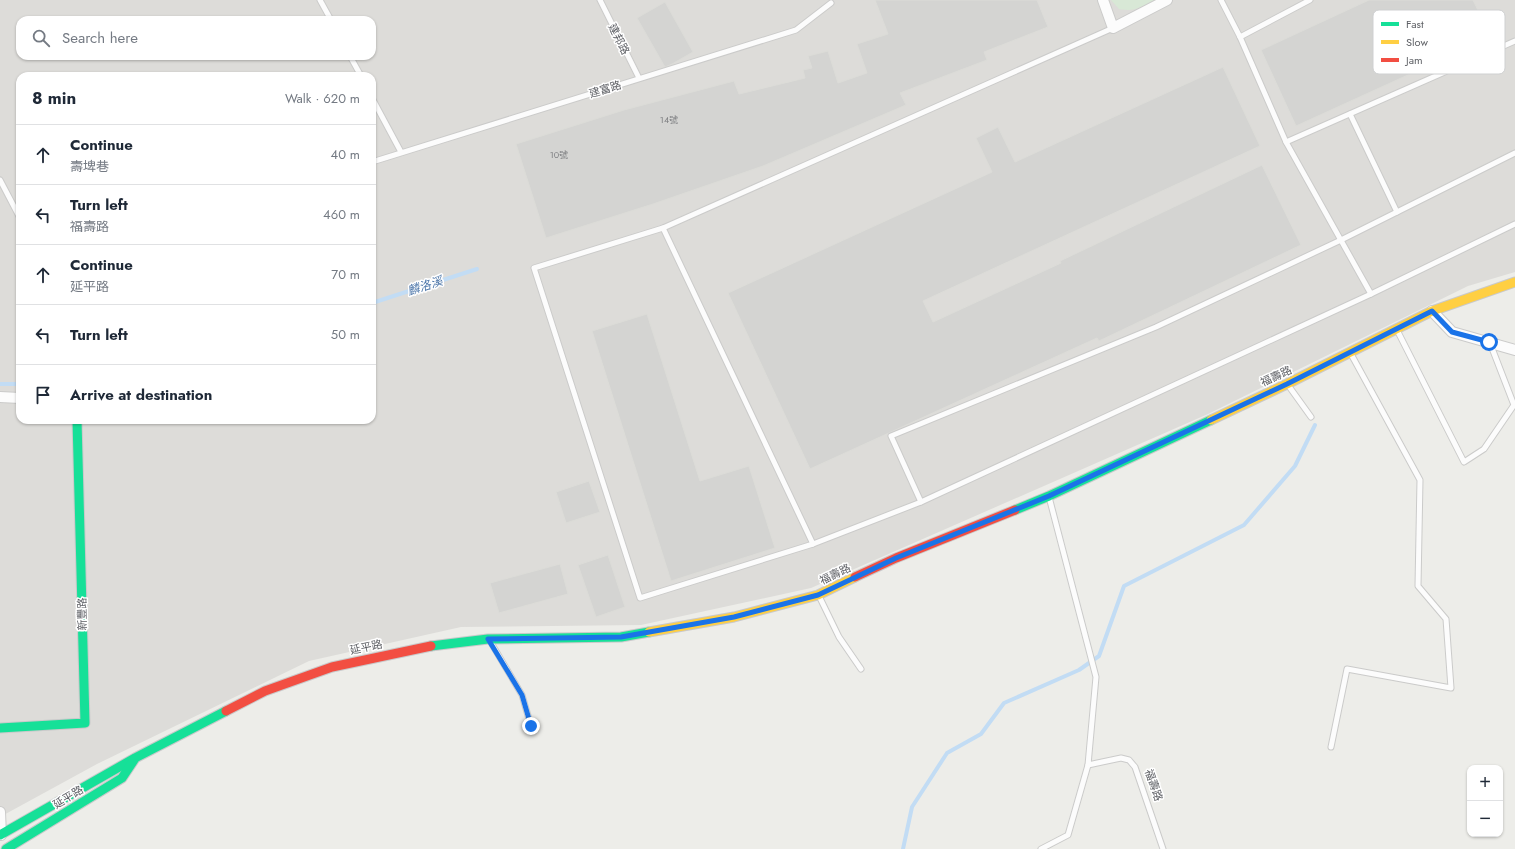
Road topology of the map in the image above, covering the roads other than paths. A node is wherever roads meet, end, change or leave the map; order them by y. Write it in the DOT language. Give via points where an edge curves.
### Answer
graph roads {
  1 [pos="320,0"];
  2 [pos="600,0"];
  3 [pos="1103,0"];
  4 [pos="1167,0"];
  5 [pos="1221,0"];
  6 [pos="1310,0"];
  7 [pos="830,3"];
  8 [pos="329,16"];
  9 [pos="1113,28"];
  10 [pos="1240,37"];
  11 [pos="1515,41"];
  12 [pos="1505,45"];
  13 [pos="352,60"];
  14 [pos="358,72"];
  15 [pos="1440,74"];
  16 [pos="639,78"];
  17 [pos="376,106"];
  18 [pos="1350,114"];
  19 [pos="1286,142"];
  20 [pos="400,152"];
  21 [pos="1515,153"];
  22 [pos="376,161"];
  23 [pos="0,180"];
  24 [pos="16,210"];
  25 [pos="1397,212"];
  26 [pos="1515,224"];
  27 [pos="663,228"];
  28 [pos="1341,240"];
  29 [pos="1515,282"];
  30 [pos="1371,294"];
  31 [pos="1432,311"];
  32 [pos="1397,329"];
  33 [pos="1489,342"];
  34 [pos="1515,350"];
  35 [pos="1350,353"];
  36 [pos="1287,384"];
  37 [pos="0,397"];
  38 [pos="16,398"];
  39 [pos="1311,417"];
  40 [pos="77,424"];
  41 [pos="1049,496"];
  42 [pos="921,502"];
  43 [pos="813,544"];
  44 [pos="818,595"];
  45 [pos="621,637"];
  46 [pos="488,639"];
  47 [pos="861,669"];
  48 [pos="531,726"];
  49 [pos="0,728"];
  50 [pos="1331,747"];
  51 [pos="136,758"];
  52 [pos="1088,765"];
  53 [pos="0,812"];
  54 [pos="0,835"];
  55 [pos="6,849"];
  56 [pos="1042,849"];
  57 [pos="1164,849"];
  1 -- 8 [label="lane"];
  2 -- 16 [label="lane, 建邦路"];
  3 -- 9 [label="street"];
  4 -- 9 [label="street"];
  5 -- 10 [label="lane"];
  6 -- 10 [label="lane"];
  7 -- 16 [label="lane, 建富路" via="796,30"];
  9 -- 27 [label="lane"];
  10 -- 19 [label="lane"];
  11 -- 12 [label="lane"];
  13 -- 14 [label="lane"];
  15 -- 18 [label="lane"];
  16 -- 20 [label="lane, 建富路"];
  17 -- 20 [label="lane"];
  18 -- 19 [label="lane"];
  18 -- 25 [label="lane"];
  19 -- 28 [label="lane"];
  20 -- 22 [label="lane, 建富路"];
  21 -- 25 [label="lane"];
  23 -- 24 [label="lane"];
  25 -- 28 [label="lane"];
  26 -- 30 [label="lane"];
  27 -- 43 [label="lane"];
  27 -- 43 [label="lane" via="534,268 640,598"];
  28 -- 30 [label="lane"];
  28 -- 42 [label="lane" via="1156,327 892,436"];
  29 -- 31 [label="street, 福壽路"];
  30 -- 42 [label="lane"];
  31 -- 32 [label="street, 福壽路"];
  31 -- 33 [label="street" via="1452,332"];
  32 -- 33 [label="lane" via="1464,462 1484,449 1514,405"];
  32 -- 35 [label="street, 福壽路"];
  33 -- 34 [label="street"];
  35 -- 36 [label="street, 福壽路"];
  35 -- 50 [label="lane" via="1420,480 1418,586 1446,619 1451,688 1347,669"];
  36 -- 39 [label="lane"];
  36 -- 41 [label="street, 福壽路"];
  37 -- 38 [label="street"];
  40 -- 49 [label="street, 新豐路" via="85,723"];
  41 -- 44 [label="street, 福壽路" via="896,558"];
  41 -- 52 [label="lane" via="1096,676"];
  42 -- 43 [label="lane"];
  44 -- 45 [label="street, 福壽路" via="734,617"];
  44 -- 47 [label="lane" via="840,637"];
  45 -- 46 [label="street, 延平路"];
  46 -- 48 [label="lane" via="522,695"];
  46 -- 51 [label="street, 延平路" via="425,647 332,667 265,691"];
  51 -- 54 [label="street, 延平路"];
  51 -- 55 [label="street, 延平路" via="122,778"];
  52 -- 56 [label="lane" via="1068,835"];
  52 -- 57 [label="lane, 福壽路" via="1121,758 1129,760 1135,767"];
  53 -- 54 [label="street"];
}
